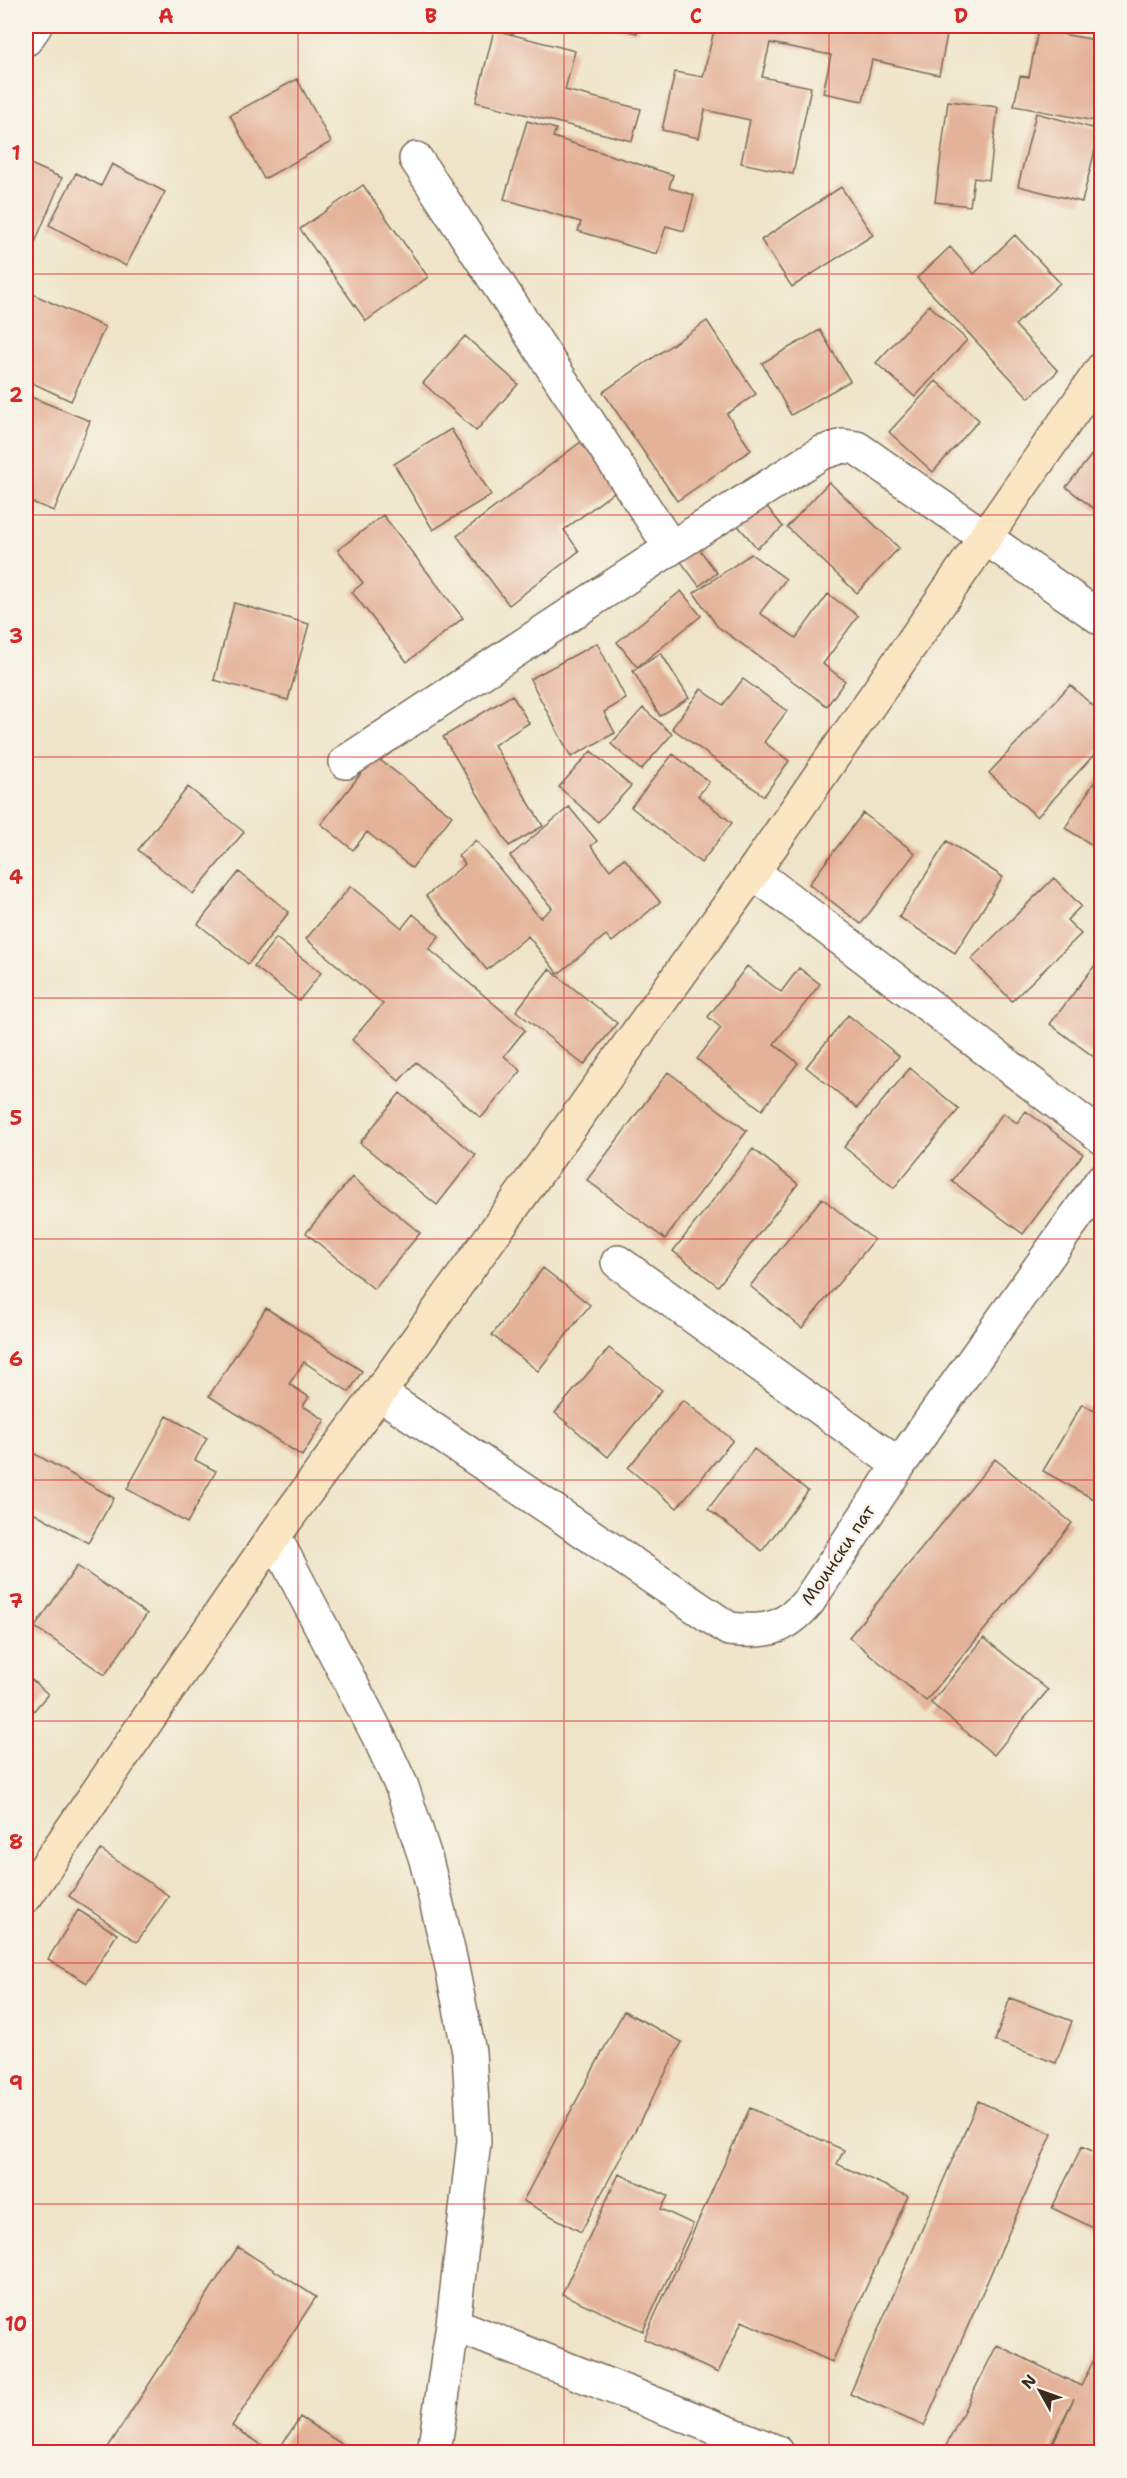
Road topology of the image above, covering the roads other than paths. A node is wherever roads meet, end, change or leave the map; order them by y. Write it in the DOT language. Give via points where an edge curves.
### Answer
graph roads {
  1 [pos="35,26"];
  2 [pos="26,39"];
  3 [pos="416,159"];
  4 [pos="1101,369"];
  5 [pos="985,538"];
  6 [pos="671,548"];
  7 [pos="1101,619"];
  8 [pos="346,762"];
  9 [pos="753,872"];
  10 [pos="1101,1137"];
  11 [pos="1101,1180"];
  12 [pos="618,1262"];
  13 [pos="380,1393"];
  14 [pos="899,1465"];
  15 [pos="274,1536"];
  16 [pos="26,1896"];
  17 [pos="453,2324"];
  18 [pos="434,2452"];
  19 [pos="777,2452"];
  1 -- 2 [label="street"];
  3 -- 6 [label="street"];
  4 -- 5 [label="main road"];
  5 -- 6 [label="street" via="857,448 843,446 821,453"];
  5 -- 7 [label="street"];
  5 -- 9 [label="main road"];
  6 -- 8 [label="street"];
  9 -- 10 [label="street"];
  9 -- 13 [label="main road"];
  11 -- 14 [label="street, Моински пат"];
  12 -- 14 [label="street"];
  13 -- 14 [label="street, Моински пат" via="729,1629 766,1631 797,1615"];
  13 -- 15 [label="main road"];
  15 -- 16 [label="main road"];
  15 -- 17 [label="street" via="380,1737 402,1787 426,1860 450,1958 469,2052 474,2141"];
  17 -- 18 [label="street"];
  17 -- 19 [label="street"];
}
